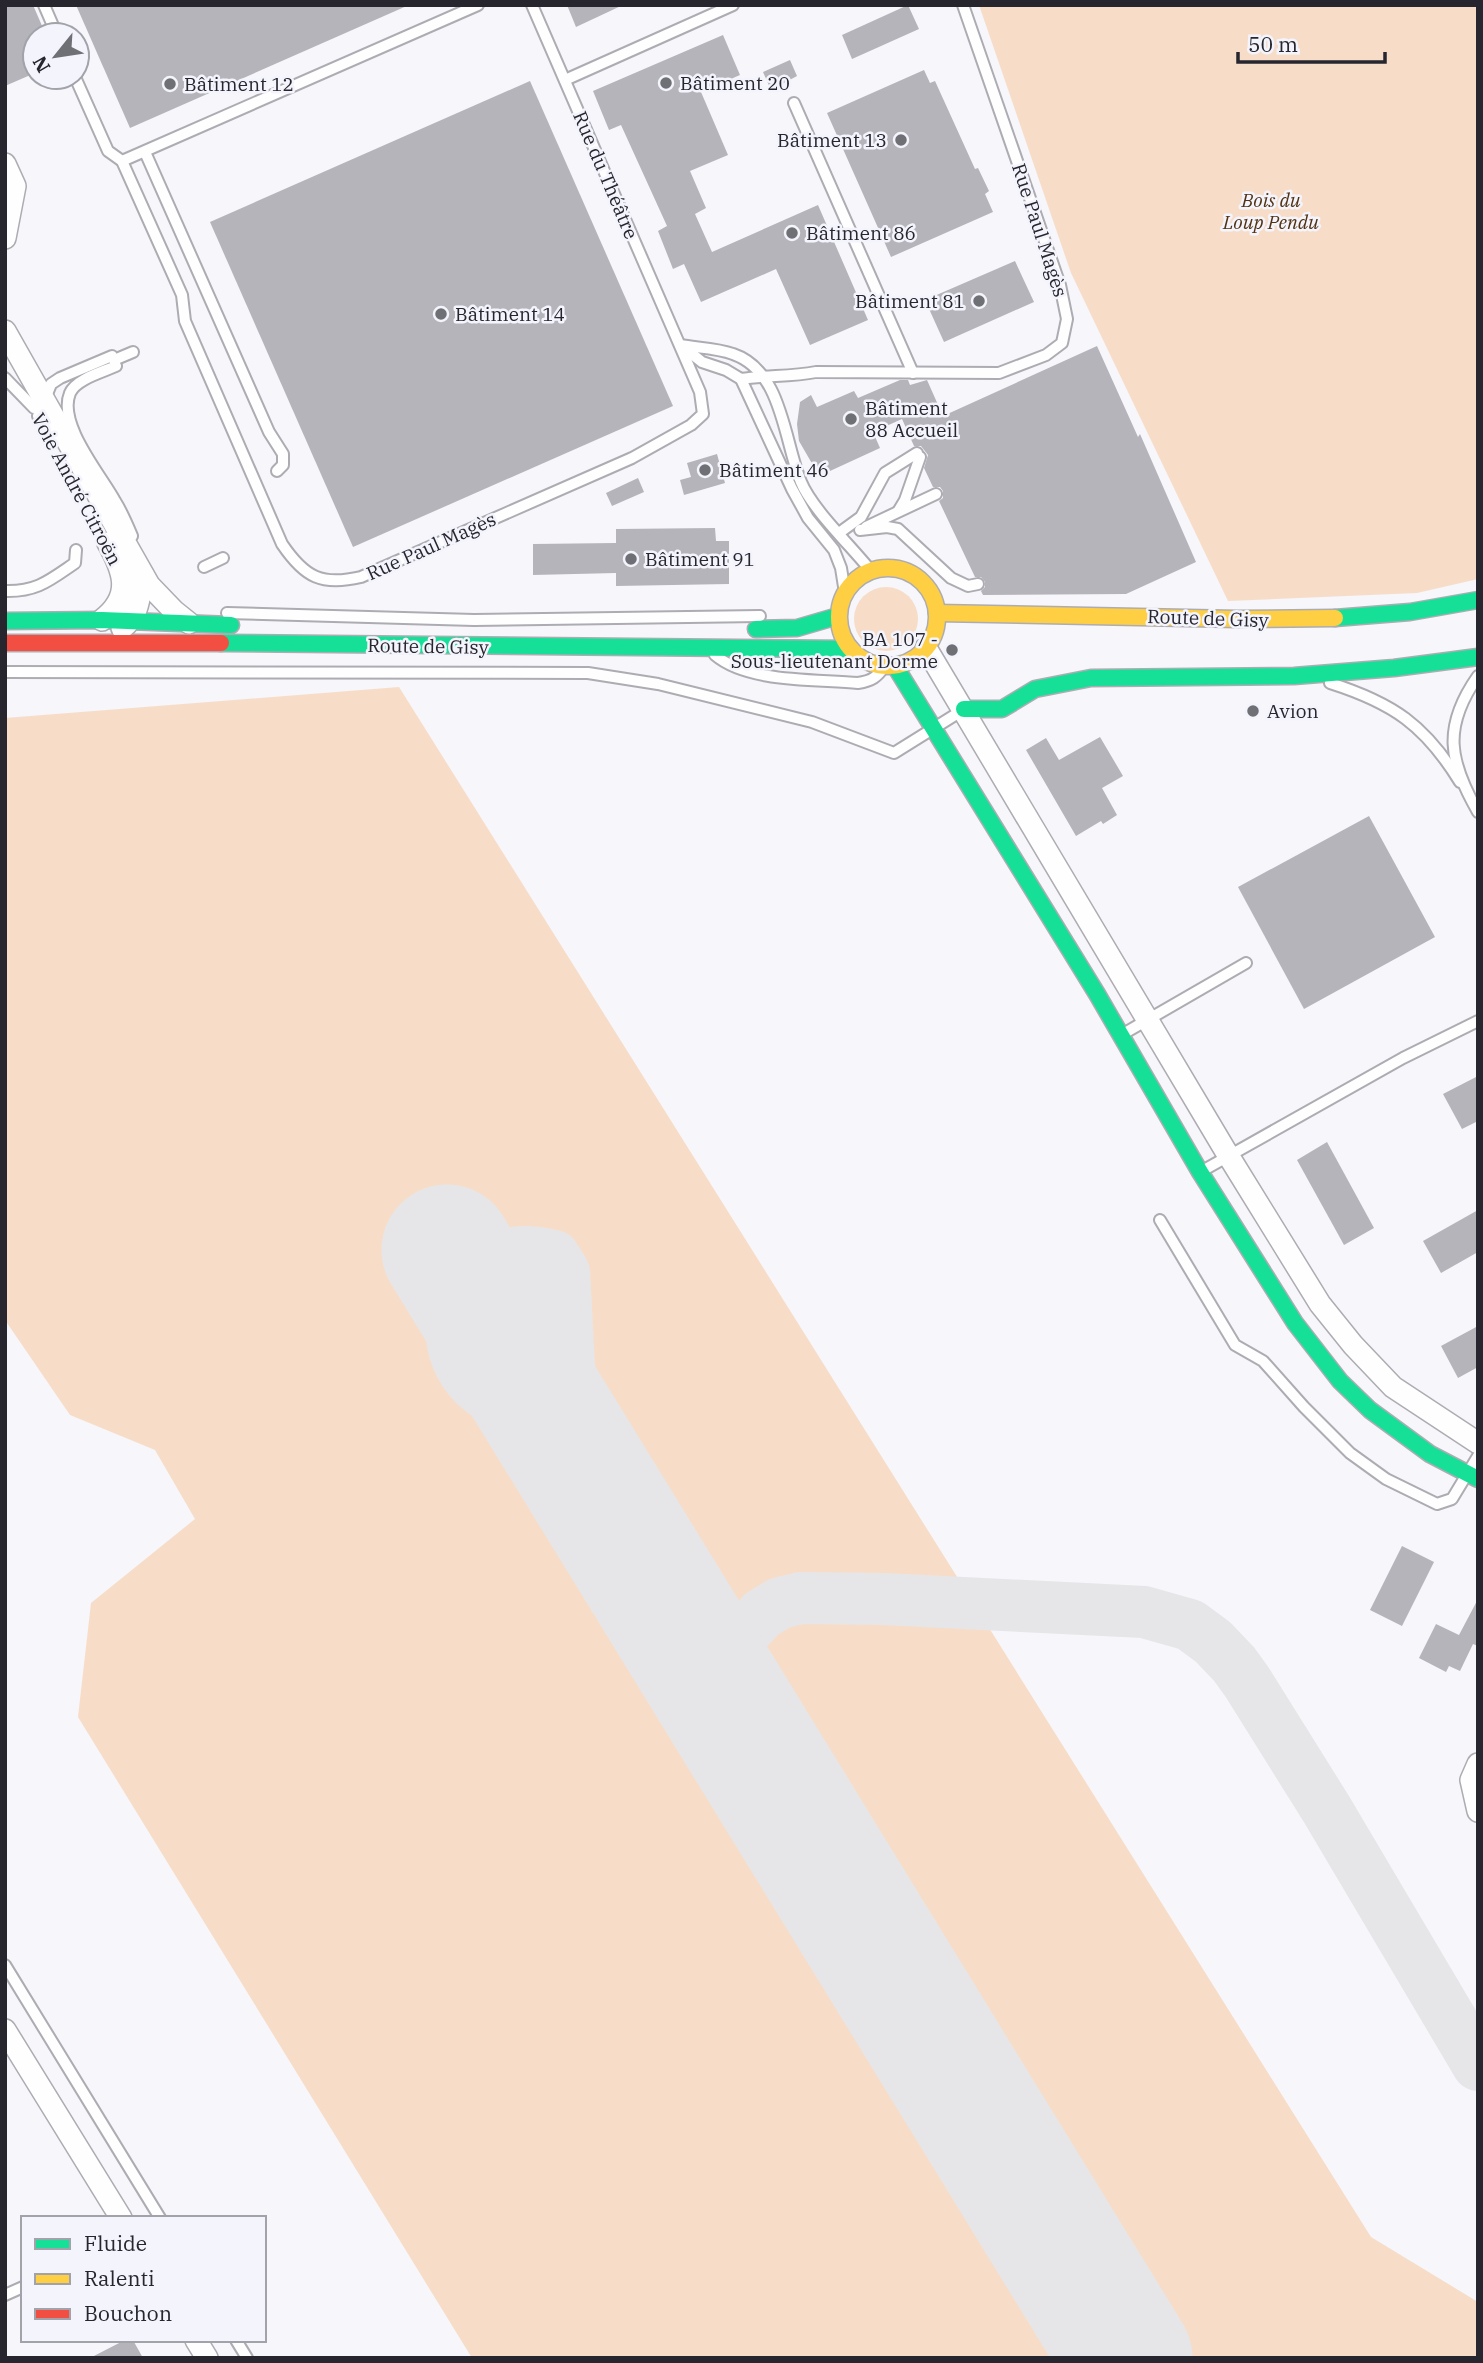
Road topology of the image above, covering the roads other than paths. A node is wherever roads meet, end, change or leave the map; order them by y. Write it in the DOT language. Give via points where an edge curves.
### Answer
graph roads {
  1 [pos="478,5"];
  2 [pos="532,5"];
  3 [pos="733,5"];
  4 [pos="963,5"];
  5 [pos="565,80"];
  6 [pos="81,91"];
  7 [pos="794,103"];
  8 [pos="145,152"];
  9 [pos="122,162"];
  10 [pos="5,164"];
  11 [pos="6,229"];
  12 [pos="5,331"];
  13 [pos="680,345"];
  14 [pos="133,352"];
  15 [pos="5,357"];
  16 [pos="114,361"];
  17 [pos="913,373"];
  18 [pos="762,376"];
  19 [pos="5,378"];
  20 [pos="741,379"];
  21 [pos="39,408"];
  22 [pos="277,471"];
  23 [pos="936,494"];
  24 [pos="898,511"];
  25 [pos="860,530"];
  26 [pos="843,536"];
  27 [pos="76,550"];
  28 [pos="834,550"];
  29 [pos="223,558"];
  30 [pos="204,567"];
  31 [pos="871,571"];
  32 [pos="143,575"];
  33 [pos="978,584"];
  34 [pos="5,591"];
  35 [pos="1478,600"];
  36 [pos="841,605"];
  37 [pos="816,610"];
  38 [pos="5,612"];
  39 [pos="937,613"];
  40 [pos="121,616"];
  41 [pos="777,616"];
  42 [pos="181,617"];
  43 [pos="5,621"];
  44 [pos="103,642"];
  45 [pos="5,643"];
  46 [pos="926,648"];
  47 [pos="708,649"];
  48 [pos="850,649"];
  49 [pos="1478,657"];
  50 [pos="890,666"];
  51 [pos="5,672"];
  52 [pos="1294,676"];
  53 [pos="1478,676"];
  54 [pos="964,709"];
  55 [pos="934,729"];
  56 [pos="1460,782"];
  57 [pos="1478,812"];
  58 [pos="1246,963"];
  59 [pos="1148,1019"];
  60 [pos="1478,1021"];
  61 [pos="1120,1036"];
  62 [pos="1228,1155"];
  63 [pos="1200,1172"];
  64 [pos="1160,1220"];
  65 [pos="1478,1443"];
  66 [pos="1478,1456"];
  67 [pos="1472,1476"];
  68 [pos="1478,1765"];
  69 [pos="1478,1811"];
  70 [pos="5,1965"];
  71 [pos="5,2030"];
  72 [pos="120,2216"];
  73 [pos="159,2216"];
  74 [pos="21,2288"];
  75 [pos="5,2295"];
  76 [pos="197,2342"];
  77 [pos="237,2342"];
  78 [pos="207,2358"];
  79 [pos="247,2358"];
  1 -- 8 [label="lane"];
  2 -- 5 [label="lane, Rue du Théâtre"];
  3 -- 5 [label="lane"];
  4 -- 17 [label="lane, Rue Paul Magès" via="1060,285 1067,318 1062,342 1024,365 999,373"];
  5 -- 13 [label="lane, Rue du Théâtre"];
  6 -- 9 [label="lane" via="108,151"];
  7 -- 17 [label="lane"];
  8 -- 9 [label="lane"];
  8 -- 22 [label="lane" via="282,454 283,465"];
  9 -- 13 [label="lane, Rue Paul Magès" via="182,295 185,321 282,544 296,565 325,580 361,577 632,458 691,425 703,414 700,392"];
  10 -- 11 [label="street" via="15,186"];
  12 -- 21 [label="street"];
  13 -- 18 [label="lane" via="732,353 747,360"];
  13 -- 20 [label="lane" via="702,362"];
  14 -- 16 [label="lane"];
  15 -- 21 [label="street, Voie André Citroën"];
  16 -- 21 [label="lane" via="60,378 51,384"];
  16 -- 32 [label="lane" via="77,384 66,411 116,502 141,558"];
  17 -- 18 [label="lane, Rue Paul Magès"];
  18 -- 20 [label="lane, Rue Paul Magès"];
  18 -- 26 [label="lane" via="784,418 801,483"];
  19 -- 21 [label="lane"];
  20 -- 28 [label="lane" via="792,489"];
  21 -- 32 [label="street"];
  21 -- 40 [label="street, Voie André Citroën" via="120,565 124,585"];
  23 -- 24 [label="lane"];
  24 -- 25 [label="lane"];
  24 -- 26 [label="lane" via="918,455 884,473 861,517"];
  25 -- 26 [label="lane"];
  25 -- 33 [label="lane" via="898,528 951,578 961,585"];
  26 -- 28 [label="lane"];
  26 -- 31 [label="lane"];
  27 -- 34 [label="lane" via="75,563 43,585"];
  28 -- 36 [label="lane" via="841,568"];
  29 -- 30 [label="lane"];
  31 -- 36 [label="street" via="855,581"];
  31 -- 39 [label="street" via="899,569 914,576 926,586"];
  32 -- 40 [label="street"];
  32 -- 42 [label="street"];
  35 -- 39 [label="street, Route de Gisy" via="1438,610 1338,619"];
  36 -- 37 [label="lane"];
  36 -- 42 [label="street, Route de Gisy" via="797,628 617,631"];
  36 -- 48 [label="street" via="844,639"];
  38 -- 40 [label="lane"];
  39 -- 46 [label="street" via="936,628"];
  40 -- 42 [label="street, Route de Gisy"];
  40 -- 43 [label="street, Route de Gisy"];
  40 -- 44 [label="street"];
  41 -- 42 [label="lane"];
  44 -- 45 [label="street, Route de Gisy"];
  44 -- 47 [label="street, Route de Gisy"];
  46 -- 50 [label="street" via="918,656"];
  46 -- 54 [label="street"];
  47 -- 48 [label="street, Route de Gisy"];
  47 -- 50 [label="lane" via="730,665 763,675 858,683 869,682"];
  48 -- 50 [label="street" via="863,660"];
  49 -- 52 [label="street"];
  50 -- 55 [label="street"];
  51 -- 55 [label="lane" via="588,673 658,684 812,722 894,752"];
  52 -- 54 [label="street" via="1091,678 1035,689 1002,709"];
  52 -- 56 [label="lane" via="1361,693 1387,707 1433,742"];
  53 -- 56 [label="lane" via="1454,730"];
  54 -- 55 [label="lane"];
  54 -- 59 [label="street"];
  55 -- 61 [label="street"];
  56 -- 57 [label="lane"];
  58 -- 59 [label="lane"];
  59 -- 61 [label="lane"];
  59 -- 62 [label="street"];
  60 -- 62 [label="lane"];
  61 -- 63 [label="street"];
  62 -- 63 [label="lane"];
  62 -- 65 [label="street" via="1320,1304 1353,1345 1393,1387"];
  63 -- 67 [label="street" via="1295,1323 1339,1381 1401,1434"];
  64 -- 67 [label="lane" via="1235,1345 1263,1361 1350,1453 1387,1479 1437,1504 1452,1499"];
  66 -- 67 [label="lane"];
  68 -- 69 [label="street" via="1471,1780"];
  70 -- 73 [label="lane"];
  71 -- 72 [label="street"];
  74 -- 75 [label="lane"];
  76 -- 78 [label="street"];
  77 -- 79 [label="lane"];
}
